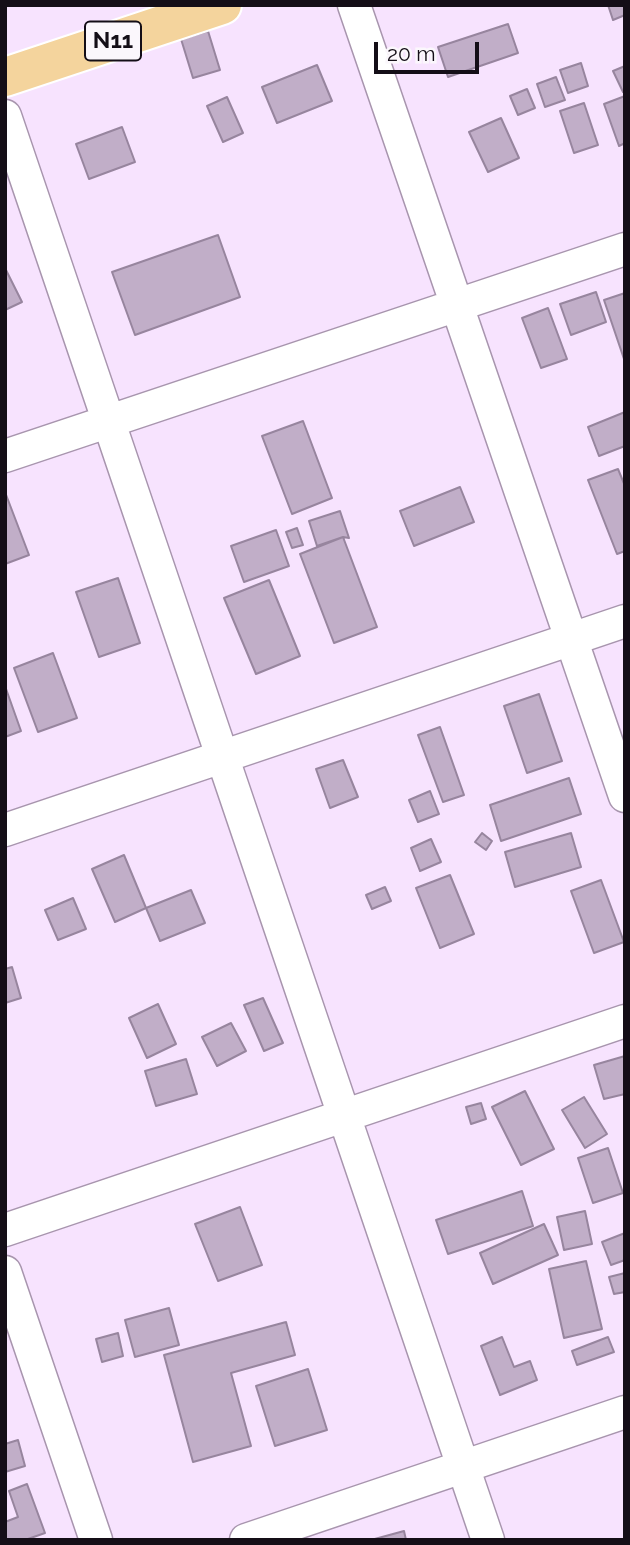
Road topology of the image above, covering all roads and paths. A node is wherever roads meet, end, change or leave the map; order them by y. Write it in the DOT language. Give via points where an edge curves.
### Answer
graph roads {
  1 [pos="222,5"];
  2 [pos="355,5"];
  3 [pos="5,78"];
  4 [pos="5,116"];
  5 [pos="625,249"];
  6 [pos="457,305"];
  7 [pos="109,422"];
  8 [pos="5,456"];
  9 [pos="625,621"];
  10 [pos="571,639"];
  11 [pos="222,757"];
  12 [pos="625,796"];
  13 [pos="5,830"];
  14 [pos="625,1021"];
  15 [pos="344,1116"];
  16 [pos="5,1230"];
  17 [pos="5,1272"];
  18 [pos="625,1412"];
  19 [pos="463,1467"];
  20 [pos="96,1540"];
  21 [pos="246,1540"];
  22 [pos="488,1540"];
  1 -- 3 [label="main road, N11"];
  2 -- 6 [label="street"];
  4 -- 7 [label="street"];
  5 -- 6 [label="street"];
  6 -- 7 [label="street"];
  6 -- 10 [label="street"];
  7 -- 8 [label="street"];
  7 -- 11 [label="street"];
  9 -- 10 [label="street"];
  10 -- 11 [label="street"];
  10 -- 12 [label="street"];
  11 -- 13 [label="street"];
  11 -- 15 [label="street"];
  14 -- 15 [label="street"];
  15 -- 16 [label="street"];
  15 -- 19 [label="street"];
  17 -- 20 [label="street"];
  18 -- 19 [label="street"];
  19 -- 21 [label="street"];
  19 -- 22 [label="street"];
}
